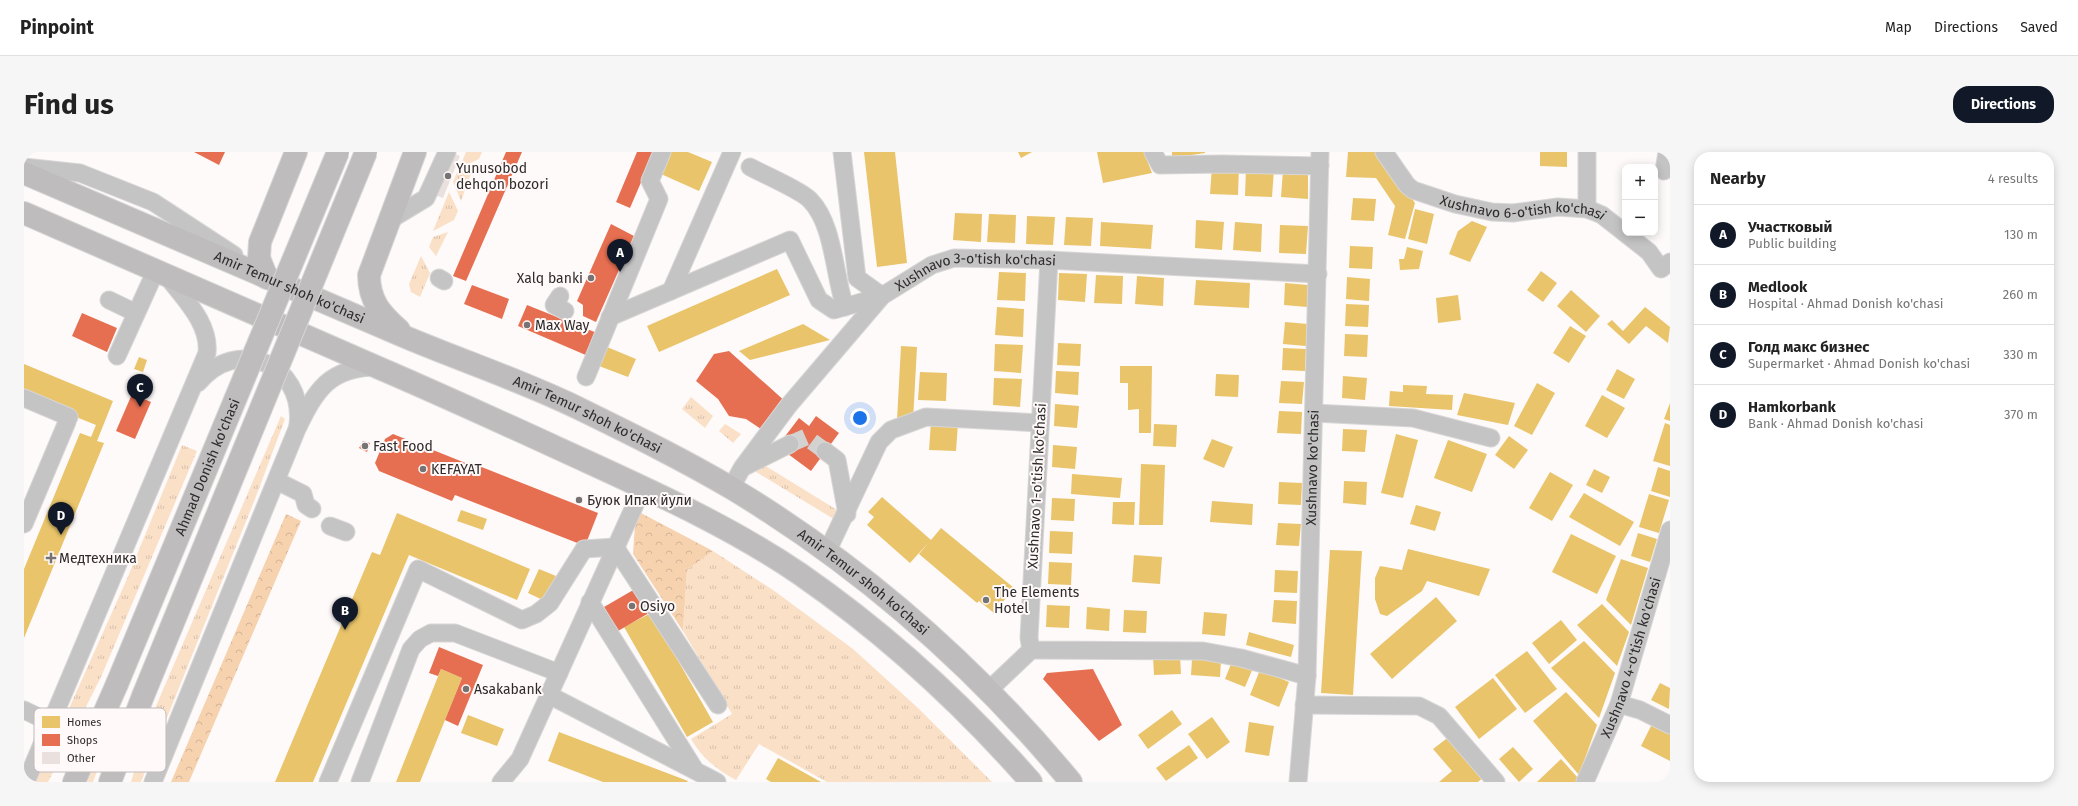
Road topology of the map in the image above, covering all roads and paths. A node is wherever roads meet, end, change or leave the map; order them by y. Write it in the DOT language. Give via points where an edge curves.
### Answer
graph roads {
  1 [pos="296,152"];
  2 [pos="338,152"];
  3 [pos="366,152"];
  4 [pos="414,152"];
  5 [pos="447,152"];
  6 [pos="662,152"];
  7 [pos="732,152"];
  8 [pos="842,152"];
  9 [pos="1154,152"];
  10 [pos="1384,152"];
  11 [pos="1587,152"];
  12 [pos="1667,152"];
  13 [pos="1259,158"];
  14 [pos="1320,159"];
  15 [pos="24,167"];
  16 [pos="750,167"];
  17 [pos="1664,171"];
  18 [pos="30,181"];
  19 [pos="1587,209"];
  20 [pos="24,213"];
  21 [pos="388,221"];
  22 [pos="1049,260"];
  23 [pos="1666,265"];
  24 [pos="161,273"];
  25 [pos="1318,274"];
  26 [pos="267,278"];
  27 [pos="671,291"];
  28 [pos="882,296"];
  29 [pos="109,300"];
  30 [pos="845,307"];
  31 [pos="136,313"];
  32 [pos="610,317"];
  33 [pos="409,339"];
  34 [pos="117,356"];
  35 [pos="378,368"];
  36 [pos="586,377"];
  37 [pos="192,392"];
  38 [pos="24,398"];
  39 [pos="1314,413"];
  40 [pos="1040,423"];
  41 [pos="298,429"];
  42 [pos="1491,438"];
  43 [pos="790,444"];
  44 [pos="825,451"];
  45 [pos="742,468"];
  46 [pos="277,481"];
  47 [pos="643,487"];
  48 [pos="731,488"];
  49 [pos="312,509"];
  50 [pos="847,514"];
  51 [pos="24,524"];
  52 [pos="330,526"];
  53 [pos="1670,530"];
  54 [pos="346,532"];
  55 [pos="615,547"];
  56 [pos="827,552"];
  57 [pos="590,602"];
  58 [pos="1031,650"];
  59 [pos="560,673"];
  60 [pos="1307,676"];
  61 [pos="989,690"];
  62 [pos="549,695"];
  63 [pos="1619,704"];
  64 [pos="718,705"];
  65 [pos="1304,705"];
  66 [pos="57,708"];
  67 [pos="107,708"];
  68 [pos="138,708"];
  69 [pos="24,710"];
  70 [pos="34,714"];
  71 [pos="1670,725"];
  72 [pos="166,750"];
  73 [pos="34,759"];
  74 [pos="695,770"];
  75 [pos="76,772"];
  76 [pos="79,772"];
  77 [pos="114,772"];
  78 [pos="157,772"];
  79 [pos="26,776"];
  80 [pos="69,782"];
  81 [pos="74,782"];
  82 [pos="110,782"];
  83 [pos="153,782"];
  84 [pos="328,782"];
  85 [pos="360,782"];
  86 [pos="501,782"];
  87 [pos="717,782"];
  88 [pos="1031,782"];
  89 [pos="1071,782"];
  90 [pos="1298,782"];
  91 [pos="1496,782"];
  92 [pos="1585,782"];
  1 -- 26 [label="main road" via="260,242 259,258"];
  2 -- 67 [label="main road, Ahmad Donish ko'chasi, bridge"];
  3 -- 68 [label="main road, Ahmad Donish ko'chasi, bridge"];
  4 -- 21 [label="main road"];
  5 -- 21 [label="street" via="426,198"];
  6 -- 32 [label="street" via="650,181 659,199"];
  7 -- 27 [label="street"];
  8 -- 28 [label="street" via="857,278"];
  9 -- 13 [label="street" via="1160,165"];
  10 -- 19 [label="street, Xushnavo 6-o'tish ko'chasi" via="1413,190 1455,204 1492,212 1513,213 1558,207"];
  11 -- 19 [label="street"];
  12 -- 17 [label="street"];
  13 -- 14 [label="street"];
  14 -- 25 [label="street, Xushnavo ko'chasi"];
  15 -- 26 [label="street" via="80,173 153,202"];
  16 -- 30 [label="street" via="810,199 822,219 830,241 838,286"];
  18 -- 26 [label="main road, Amir Temur shoh ko'chasi"];
  19 -- 23 [label="street, Xushnavo 6-o'tish ko'chasi" via="1602,215"];
  20 -- 24 [label="main road"];
  21 -- 33 [label="main road" via="370,269 369,289 373,302 380,312"];
  22 -- 25 [label="street, Xushnavo 3-o'tish ko'chasi"];
  22 -- 28 [label="street, Xushnavo 3-o'tish ko'chasi" via="954,258 932,265"];
  22 -- 40 [label="street, Xushnavo 1-o'tish ko'chasi"];
  24 -- 31 [label="street"];
  24 -- 35 [label="main road"];
  24 -- 37 [label="street" via="202,323 207,338 207,353"];
  25 -- 39 [label="street, Xushnavo ko'chasi"];
  26 -- 33 [label="main road, Amir Temur shoh ko'chasi"];
  27 -- 30 [label="street" via="790,240 819,300 834,310"];
  27 -- 32 [label="street"];
  28 -- 30 [label="street"];
  28 -- 45 [label="street, Xushnavo 3-o'tish ko'chasi" via="789,404"];
  29 -- 31 [label="street"];
  31 -- 34 [label="street"];
  32 -- 36 [label="street"];
  33 -- 48 [label="main road, Amir Temur shoh ko'chasi" via="578,408"];
  35 -- 41 [label="street" via="359,368 324,384 312,399"];
  35 -- 47 [label="main road"];
  37 -- 41 [label="street" via="204,376 220,365 242,359 265,361 281,374 293,391 298,410"];
  37 -- 66 [label="street"];
  38 -- 51 [label="street" via="68,419"];
  39 -- 42 [label="street" via="1413,418"];
  39 -- 60 [label="street, Xushnavo ko'chasi"];
  40 -- 50 [label="street" via="926,417 891,430 879,442"];
  40 -- 58 [label="street, Xushnavo 1-o'tish ko'chasi" via="1029,638"];
  41 -- 46 [label="street"];
  43 -- 45 [label="street"];
  44 -- 50 [label="street" via="837,460"];
  45 -- 48 [label="street, Xushnavo 3-o'tish ko'chasi"];
  46 -- 49 [label="street" via="302,494 306,505"];
  46 -- 72 [label="street"];
  47 -- 55 [label="street"];
  47 -- 88 [label="main road" via="760,548 880,633 967,711"];
  48 -- 56 [label="main road, Amir Temur shoh ko'chasi"];
  50 -- 56 [label="street"];
  52 -- 54 [label="street"];
  53 -- 63 [label="street, Xushnavo 4-o'tish ko'chasi"];
  55 -- 57 [label="street"];
  55 -- 64 [label="street"];
  55 -- 84 [label="street" via="584,549 550,603 536,614 522,620 418,569"];
  56 -- 61 [label="main road, Amir Temur shoh ko'chasi" via="913,618"];
  57 -- 59 [label="street"];
  57 -- 74 [label="street"];
  58 -- 60 [label="street" via="1203,651 1241,658"];
  58 -- 61 [label="street"];
  59 -- 62 [label="street"];
  59 -- 85 [label="street" via="454,633 431,633 420,639 411,649"];
  60 -- 65 [label="street, Xushnavo ko'chasi"];
  61 -- 89 [label="main road, Amir Temur shoh ko'chasi"];
  62 -- 74 [label="street"];
  62 -- 86 [label="street" via="520,759"];
  63 -- 71 [label="street" via="1640,710"];
  63 -- 92 [label="street, Xushnavo 4-o'tish ko'chasi"];
  65 -- 90 [label="street, Xushnavo ko'chasi"];
  65 -- 91 [label="street" via="1419,706 1439,716"];
  69 -- 70 [label="street"];
  73 -- 79 [label="street"];
  74 -- 87 [label="street"];
  75 -- 80 [label="main road"];
  76 -- 81 [label="main road, Ahmad Donish ko'chasi"];
  77 -- 82 [label="main road, Ahmad Donish ko'chasi, bridge"];
  78 -- 83 [label="street"];
}
